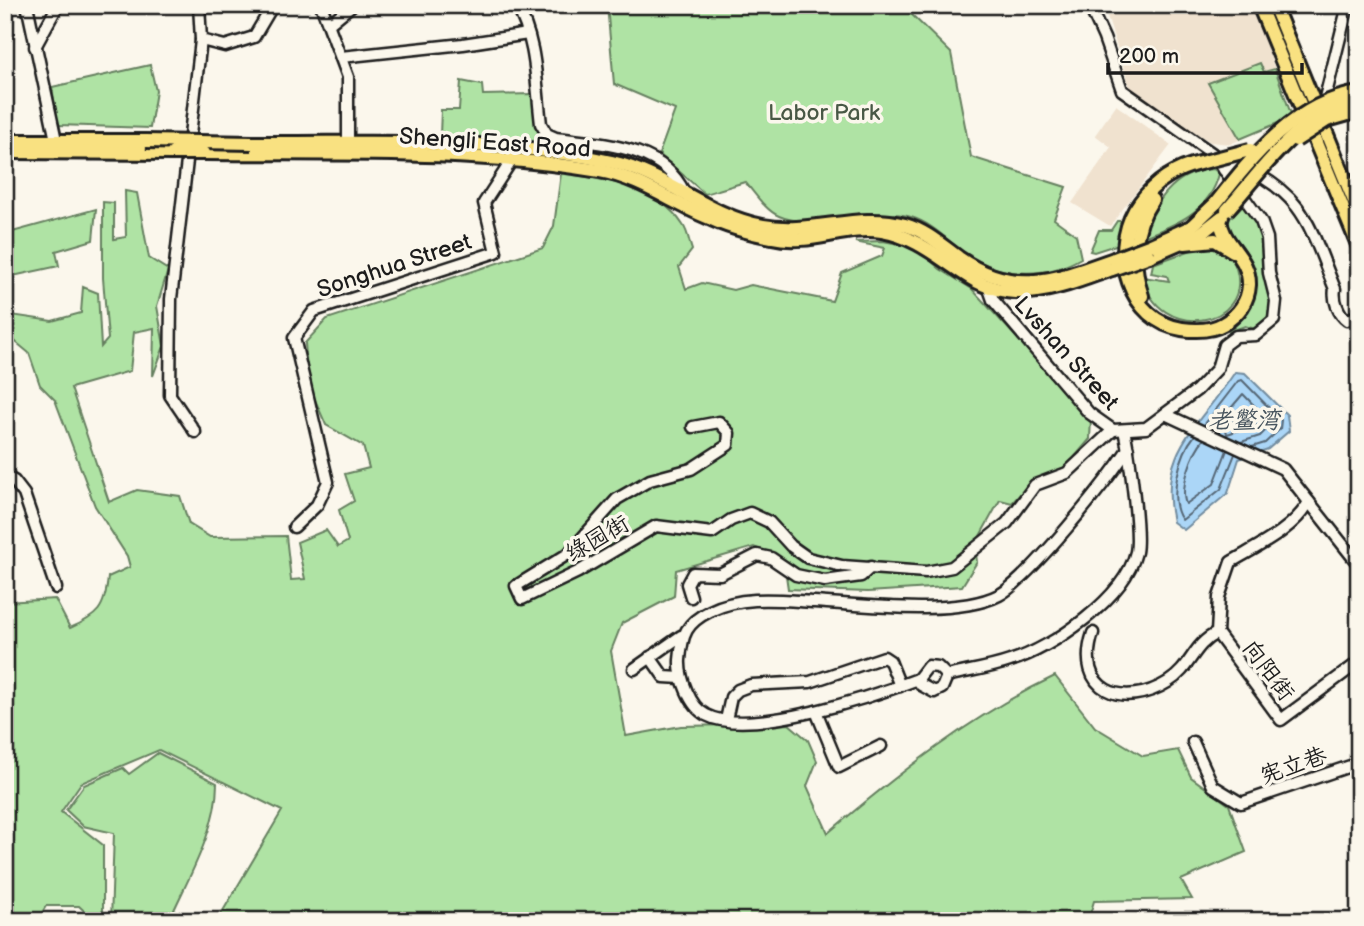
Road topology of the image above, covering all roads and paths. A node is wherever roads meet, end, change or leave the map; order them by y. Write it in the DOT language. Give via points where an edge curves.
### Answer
graph roads {
  1 [pos="27,5"];
  2 [pos="58,5"];
  3 [pos="199,5"];
  4 [pos="273,5"];
  5 [pos="321,5"];
  6 [pos="352,5"];
  7 [pos="516,5"];
  8 [pos="1088,5"];
  9 [pos="1259,5"];
  10 [pos="1274,5"];
  11 [pos="1348,5"];
  12 [pos="329,24"];
  13 [pos="528,34"];
  14 [pos="201,40"];
  15 [pos="34,48"];
  16 [pos="341,57"];
  17 [pos="1359,86"];
  18 [pos="1359,93"];
  19 [pos="1359,103"];
  20 [pos="1359,111"];
  21 [pos="1293,119"];
  22 [pos="1314,123"];
  23 [pos="5,141"];
  24 [pos="1313,141"];
  25 [pos="348,144"];
  26 [pos="57,146"];
  27 [pos="1284,148"];
  28 [pos="5,152"];
  29 [pos="1250,153"];
  30 [pos="512,160"];
  31 [pos="1193,168"];
  32 [pos="1224,170"];
  33 [pos="684,192"];
  34 [pos="1221,211"];
  35 [pos="1359,213"];
  36 [pos="1185,243"];
  37 [pos="1359,247"];
  38 [pos="1150,250"];
  39 [pos="1113,264"];
  40 [pos="988,286"];
  41 [pos="1359,315"];
  42 [pos="1165,414"];
  43 [pos="693,427"];
  44 [pos="1118,430"];
  45 [pos="195,432"];
  46 [pos="1128,449"];
  47 [pos="5,476"];
  48 [pos="1309,502"];
  49 [pos="294,527"];
  50 [pos="1359,565"];
  51 [pos="871,567"];
  52 [pos="57,588"];
  53 [pos="691,597"];
  54 [pos="1093,633"];
  55 [pos="1217,633"];
  56 [pos="681,636"];
  57 [pos="650,657"];
  58 [pos="1359,662"];
  59 [pos="634,669"];
  60 [pos="947,676"];
  61 [pos="681,678"];
  62 [pos="918,679"];
  63 [pos="900,686"];
  64 [pos="816,711"];
  65 [pos="726,720"];
  66 [pos="1193,742"];
  67 [pos="881,746"];
  68 [pos="1358,763"];
  1 -- 15 [label="street"];
  2 -- 15 [label="street"];
  3 -- 14 [label="street"];
  4 -- 14 [label="street" via="254,37 225,46"];
  5 -- 12 [label="street"];
  6 -- 12 [label="street"];
  7 -- 13 [label="street"];
  8 -- 32 [label="street, Lvshan Street" via="1122,90 1213,154"];
  9 -- 22 [label="main road"];
  10 -- 22 [label="main road"];
  11 -- 22 [label="street"];
  12 -- 16 [label="street"];
  13 -- 16 [label="street"];
  13 -- 33 [label="street" via="541,124 547,134 622,147 662,162"];
  14 -- 45 [label="street" via="171,299 170,395"];
  15 -- 26 [label="street"];
  16 -- 25 [label="street" via="350,89"];
  17 -- 21 [label="main road, bridge" via="1330,92"];
  18 -- 21 [label="main road, Shengli East Road, bridge" via="1334,98"];
  19 -- 27 [label="main road, bridge" via="1324,112 1303,125"];
  20 -- 27 [label="main road, bridge" via="1326,120"];
  21 -- 34 [label="main road, Shengli East Road, bridge"];
  22 -- 24 [label="main road"];
  22 -- 29 [label="main road"];
  22 -- 35 [label="main road"];
  23 -- 26 [label="main road"];
  24 -- 29 [label="main road"];
  24 -- 37 [label="main road"];
  25 -- 26 [label="main road, bridge" via="146,141"];
  25 -- 33 [label="main road" via="473,145 583,157 635,169"];
  26 -- 28 [label="main road"];
  26 -- 30 [label="main road, Shengli East Road, bridge"];
  27 -- 34 [label="main road, bridge"];
  29 -- 31 [label="main road"];
  30 -- 40 [label="main road, Shengli East Road" via="603,172 642,184 708,218 777,239 813,240 853,231 882,231 919,243"];
  30 -- 49 [label="street, Songhua Street" via="484,203 496,252 314,311 294,338 328,482 317,505"];
  31 -- 34 [label="main road" via="1168,174 1154,185 1134,212 1129,230 1128,281 1142,309 1158,322 1201,330 1223,324 1242,307 1249,286 1247,266 1222,232"];
  31 -- 36 [label="main road" via="1172,180 1144,211 1138,229 1136,271 1143,300 1163,318 1195,325 1215,321 1231,312 1241,298 1242,266 1232,249 1215,240"];
  32 -- 41 [label="street" via="1239,165 1270,179 1301,209 1343,318"];
  32 -- 42 [label="street, Lvshan Street" via="1261,221 1267,238 1276,301 1274,320 1256,335 1236,336 1224,345 1217,369"];
  33 -- 39 [label="main road" via="762,226 815,229 870,221 905,225 923,232 977,270 1020,282 1038,283"];
  34 -- 36 [label="main road, Shengli East Road"];
  34 -- 38 [label="main road, Shengli East Road"];
  36 -- 38 [label="main road, Shengli East Road"];
  38 -- 39 [label="main road, Shengli East Road, bridge"];
  39 -- 40 [label="main road, Shengli East Road" via="1047,292"];
  40 -- 44 [label="street, Lvshan Street" via="993,300 1089,413"];
  42 -- 44 [label="street, Lvshan Street" via="1146,428"];
  42 -- 48 [label="street" via="1283,469"];
  43 -- 51 [label="street, 绿园街" via="719,422 729,433 728,445 691,469 650,480 617,499 568,554 516,586 522,599 656,526 712,533 750,513 769,522 808,558"];
  44 -- 46 [label="street"];
  44 -- 51 [label="street, 绿园街" via="1067,473 1035,485 1007,523 952,567 926,572"];
  46 -- 56 [label="street" via="1038,559 998,596 942,607 773,599 731,602 690,622"];
  46 -- 60 [label="street" via="1136,551 1114,590 1086,619 1049,644 1012,661"];
  47 -- 52 [label="street" via="24,494"];
  48 -- 50 [label="street"];
  48 -- 55 [label="street" via="1303,513 1266,542 1231,562 1219,597"];
  51 -- 53 [label="street" via="860,576 825,581 796,575 771,558 757,555 720,574 693,573 687,584"];
  54 -- 55 [label="street" via="1087,649 1092,672 1109,693 1124,697 1146,694 1171,680 1186,667 1202,640"];
  55 -- 58 [label="street, 向阳街" via="1282,720"];
  56 -- 57 [label="street"];
  56 -- 61 [label="street"];
  57 -- 59 [label="street"];
  57 -- 61 [label="street" via="664,677"];
  60 -- 62 [label="street" via="929,666"];
  60 -- 62 [label="street" via="942,688 934,692"];
  61 -- 65 [label="street" via="705,715"];
  62 -- 63 [label="street"];
  63 -- 64 [label="street"];
  63 -- 65 [label="street" via="884,657 810,682 751,685 738,690 731,697"];
  64 -- 65 [label="street" via="765,720"];
  64 -- 67 [label="street" via="839,767"];
  66 -- 68 [label="street, 宪立巷" via="1213,786 1241,803"];
}
